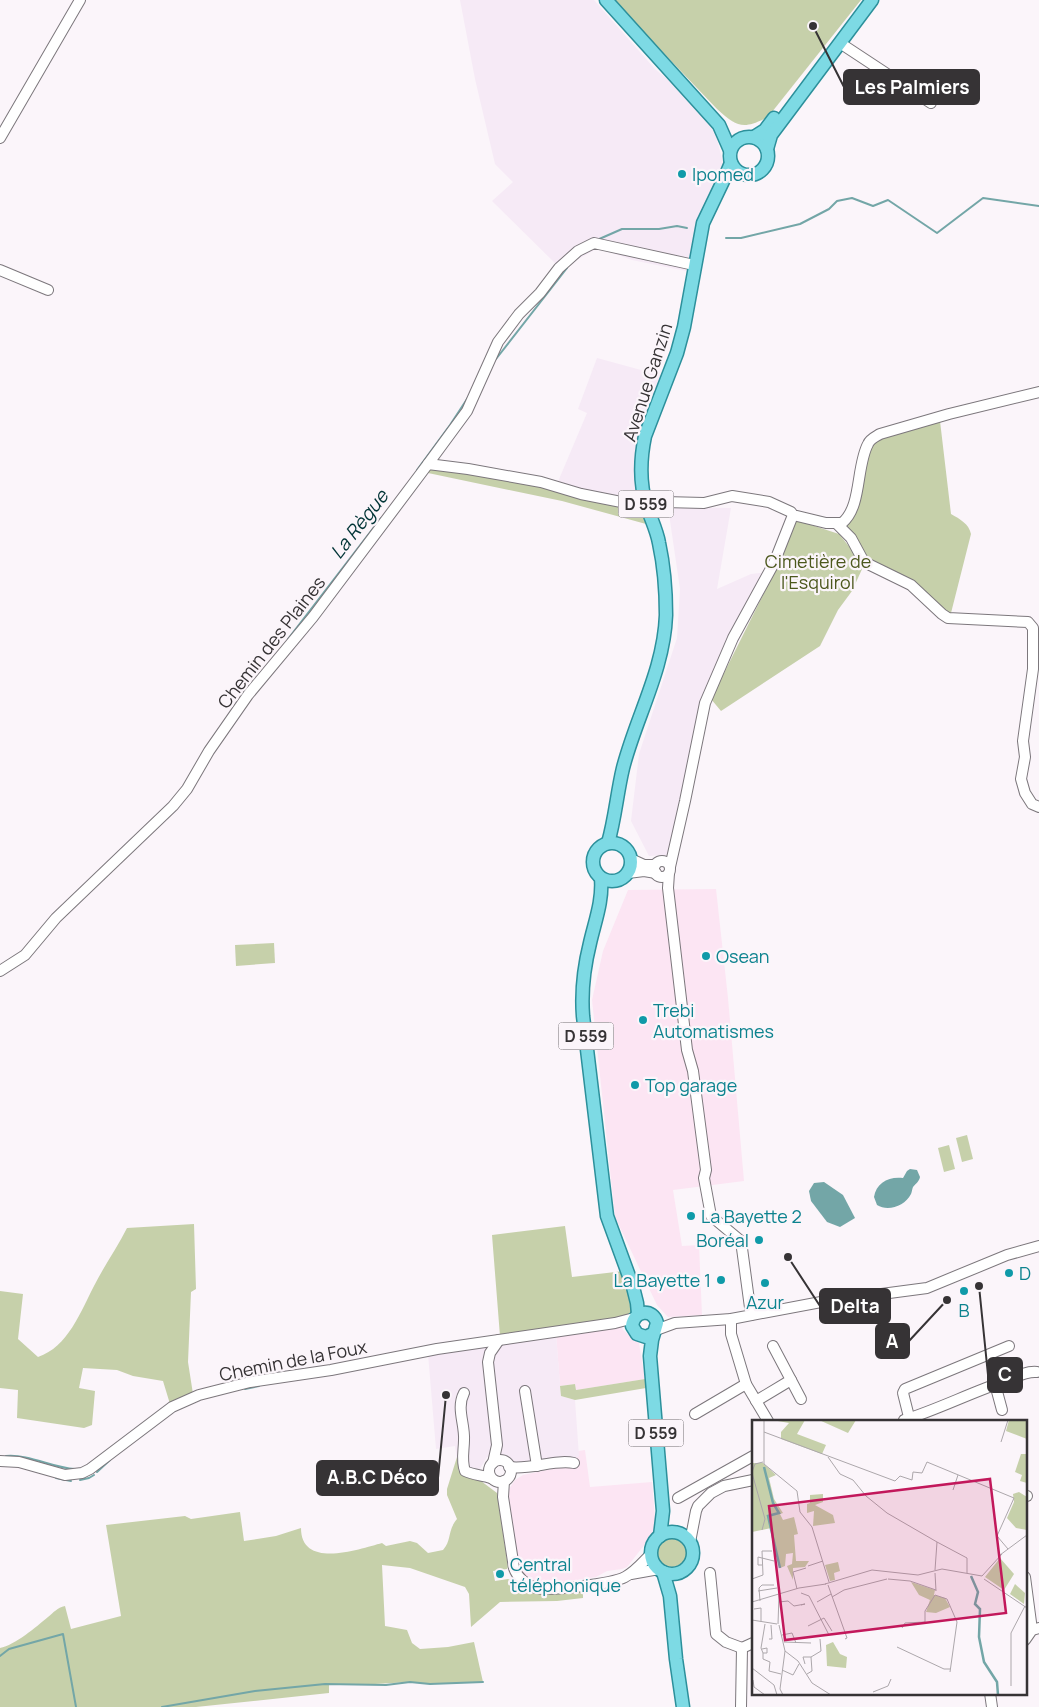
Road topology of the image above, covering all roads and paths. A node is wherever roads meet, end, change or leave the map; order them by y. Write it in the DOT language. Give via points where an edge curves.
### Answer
graph roads {
  1 [pos="80,0"];
  2 [pos="596,0"];
  3 [pos="606,0"];
  4 [pos="867,0"];
  5 [pos="872,0"];
  6 [pos="840,43"];
  7 [pos="674,75"];
  8 [pos="931,103"];
  9 [pos="720,125"];
  10 [pos="750,137"];
  11 [pos="0,138"];
  12 [pos="767,149"];
  13 [pos="730,156"];
  14 [pos="745,175"];
  15 [pos="715,200"];
  16 [pos="694,265"];
  17 [pos="0,270"];
  18 [pos="48,290"];
  19 [pos="1039,392"];
  20 [pos="428,464"];
  21 [pos="664,502"];
  22 [pos="646,505"];
  23 [pos="792,515"];
  24 [pos="837,524"];
  25 [pos="1039,807"];
  26 [pos="615,844"];
  27 [pos="632,859"];
  28 [pos="663,870"];
  29 [pos="628,873"];
  30 [pos="601,878"];
  31 [pos="617,881"];
  32 [pos="599,913"];
  33 [pos="0,971"];
  34 [pos="1039,1246"];
  35 [pos="751,1315"];
  36 [pos="731,1319"];
  37 [pos="645,1324"];
  38 [pos="494,1341"];
  39 [pos="474,1344"];
  40 [pos="773,1346"];
  41 [pos="1009,1346"];
  42 [pos="486,1357"];
  43 [pos="1038,1373"];
  44 [pos="791,1380"];
  45 [pos="746,1384"];
  46 [pos="995,1384"];
  47 [pos="525,1392"];
  48 [pos="464,1393"];
  49 [pos="801,1398"];
  50 [pos="756,1401"];
  51 [pos="1002,1410"];
  52 [pos="694,1414"];
  53 [pos="767,1420"];
  54 [pos="907,1420"];
  55 [pos="752,1457"];
  56 [pos="0,1461"];
  57 [pos="574,1463"];
  58 [pos="537,1466"];
  59 [pos="500,1472"];
  60 [pos="752,1480"];
  61 [pos="706,1483"];
  62 [pos="711,1493"];
  63 [pos="678,1498"];
  64 [pos="663,1511"];
  65 [pos="684,1534"];
  66 [pos="660,1536"];
  67 [pos="651,1554"];
  68 [pos="661,1570"];
  69 [pos="678,1572"];
  70 [pos="710,1573"];
  71 [pos="630,1574"];
  72 [pos="1026,1582"];
  73 [pos="670,1596"];
  74 [pos="1035,1629"];
  75 [pos="1026,1639"];
  76 [pos="752,1643"];
  77 [pos="742,1648"];
  78 [pos="990,1694"];
  79 [pos="683,1706"];
  80 [pos="741,1707"];
  81 [pos="992,1707"];
  1 -- 11 [label="street"];
  2 -- 7 [label="main road" via="651,58"];
  3 -- 7 [label="main road"];
  4 -- 10 [label="main road" via="807,72 765,130"];
  5 -- 6 [label="main road"];
  6 -- 8 [label="street"];
  6 -- 12 [label="main road" via="771,135"];
  7 -- 9 [label="main road"];
  9 -- 10 [label="main road"];
  9 -- 13 [label="main road"];
  10 -- 12 [label="main road"];
  10 -- 13 [label="main road" via="736,141"];
  12 -- 14 [label="main road" via="768,160 762,170"];
  13 -- 14 [label="main road" via="734,168"];
  13 -- 15 [label="main road, Avenue Ganzin / D 559" via="729,169"];
  14 -- 15 [label="main road, Avenue Ganzin / D 559"];
  15 -- 16 [label="main road, Avenue Ganzin / D 559" via="703,223"];
  16 -- 20 [label="street, Chemin des Plaines" via="594,243 578,251 559,268 498,342 467,411"];
  16 -- 22 [label="main road, Avenue Ganzin / D 559" via="677,353 642,450 641,478"];
  17 -- 18 [label="street"];
  19 -- 24 [label="street" via="949,414 872,439 865,452 848,518"];
  20 -- 22 [label="street" via="546,483 595,497"];
  20 -- 33 [label="street, Chemin des Plaines" via="313,617 248,695 173,806 56,918 25,954"];
  21 -- 23 [label="street" via="704,502 732,496 769,502"];
  22 -- 26 [label="main road, Avenue Ganzin / D 559" via="659,542 663,568 664,636 655,676 623,769 616,810"];
  23 -- 24 [label="street"];
  23 -- 28 [label="street" via="774,563 732,638 705,703 674,852"];
  24 -- 25 [label="street" via="852,538 864,562 911,585 948,618 1028,622 1033,628 1033,669 1021,779 1032,804"];
  26 -- 27 [label="main road" via="630,853"];
  26 -- 30 [label="main road" via="598,850 593,859 594,868"];
  27 -- 28 [label="street"];
  27 -- 29 [label="main road"];
  28 -- 29 [label="street"];
  28 -- 35 [label="street" via="668,888 687,1050 694,1071 706,1170 704,1178 711,1216 741,1241"];
  29 -- 31 [label="main road"];
  30 -- 31 [label="main road"];
  30 -- 32 [label="main road, D 559"];
  31 -- 32 [label="main road, D 559"];
  32 -- 37 [label="main road, D 559" via="585,965 582,1000 601,1160 613,1218"];
  34 -- 35 [label="street, Chemin de la Foux" via="1007,1255 927,1288"];
  35 -- 36 [label="street, Chemin de la Foux"];
  36 -- 37 [label="street, Chemin de la Foux"];
  36 -- 45 [label="street" via="731,1334"];
  37 -- 38 [label="street, Chemin de la Foux" via="616,1323"];
  37 -- 64 [label="main road, D 559"];
  38 -- 39 [label="street, Chemin de la Foux"];
  38 -- 42 [label="street"];
  39 -- 42 [label="street"];
  39 -- 56 [label="street, Chemin de la Foux" via="250,1382 199,1395 172,1407 82,1473 65,1475 19,1462"];
  40 -- 44 [label="street"];
  41 -- 54 [label="street" via="905,1390"];
  42 -- 59 [label="street"];
  43 -- 46 [label="street" via="1031,1372"];
  44 -- 49 [label="street"];
  44 -- 50 [label="street"];
  45 -- 50 [label="street"];
  45 -- 52 [label="street"];
  46 -- 51 [label="street"];
  46 -- 54 [label="street"];
  47 -- 58 [label="street"];
  48 -- 59 [label="street" via="461,1405 465,1471 472,1474"];
  50 -- 53 [label="street"];
  55 -- 61 [label="street"];
  57 -- 58 [label="street"];
  58 -- 59 [label="street"];
  59 -- 71 [label="street" via="518,1577 536,1588 547,1588 606,1584"];
  60 -- 62 [label="street" via="724,1486"];
  61 -- 62 [label="street"];
  61 -- 63 [label="street"];
  62 -- 65 [label="street" via="696,1511"];
  64 -- 65 [label="main road, D 559" via="665,1518"];
  64 -- 66 [label="main road, D 559"];
  65 -- 66 [label="main road" via="670,1532"];
  65 -- 69 [label="main road" via="692,1554 684,1570"];
  66 -- 67 [label="main road"];
  67 -- 68 [label="main road"];
  67 -- 71 [label="street"];
  68 -- 69 [label="main road"];
  68 -- 71 [label="street"];
  68 -- 73 [label="main road"];
  69 -- 73 [label="main road"];
  70 -- 77 [label="street" via="716,1634"];
  72 -- 74 [label="street"];
  73 -- 79 [label="main road"];
  74 -- 75 [label="street"];
  76 -- 77 [label="street"];
  77 -- 80 [label="street"];
  78 -- 81 [label="street"];
}
